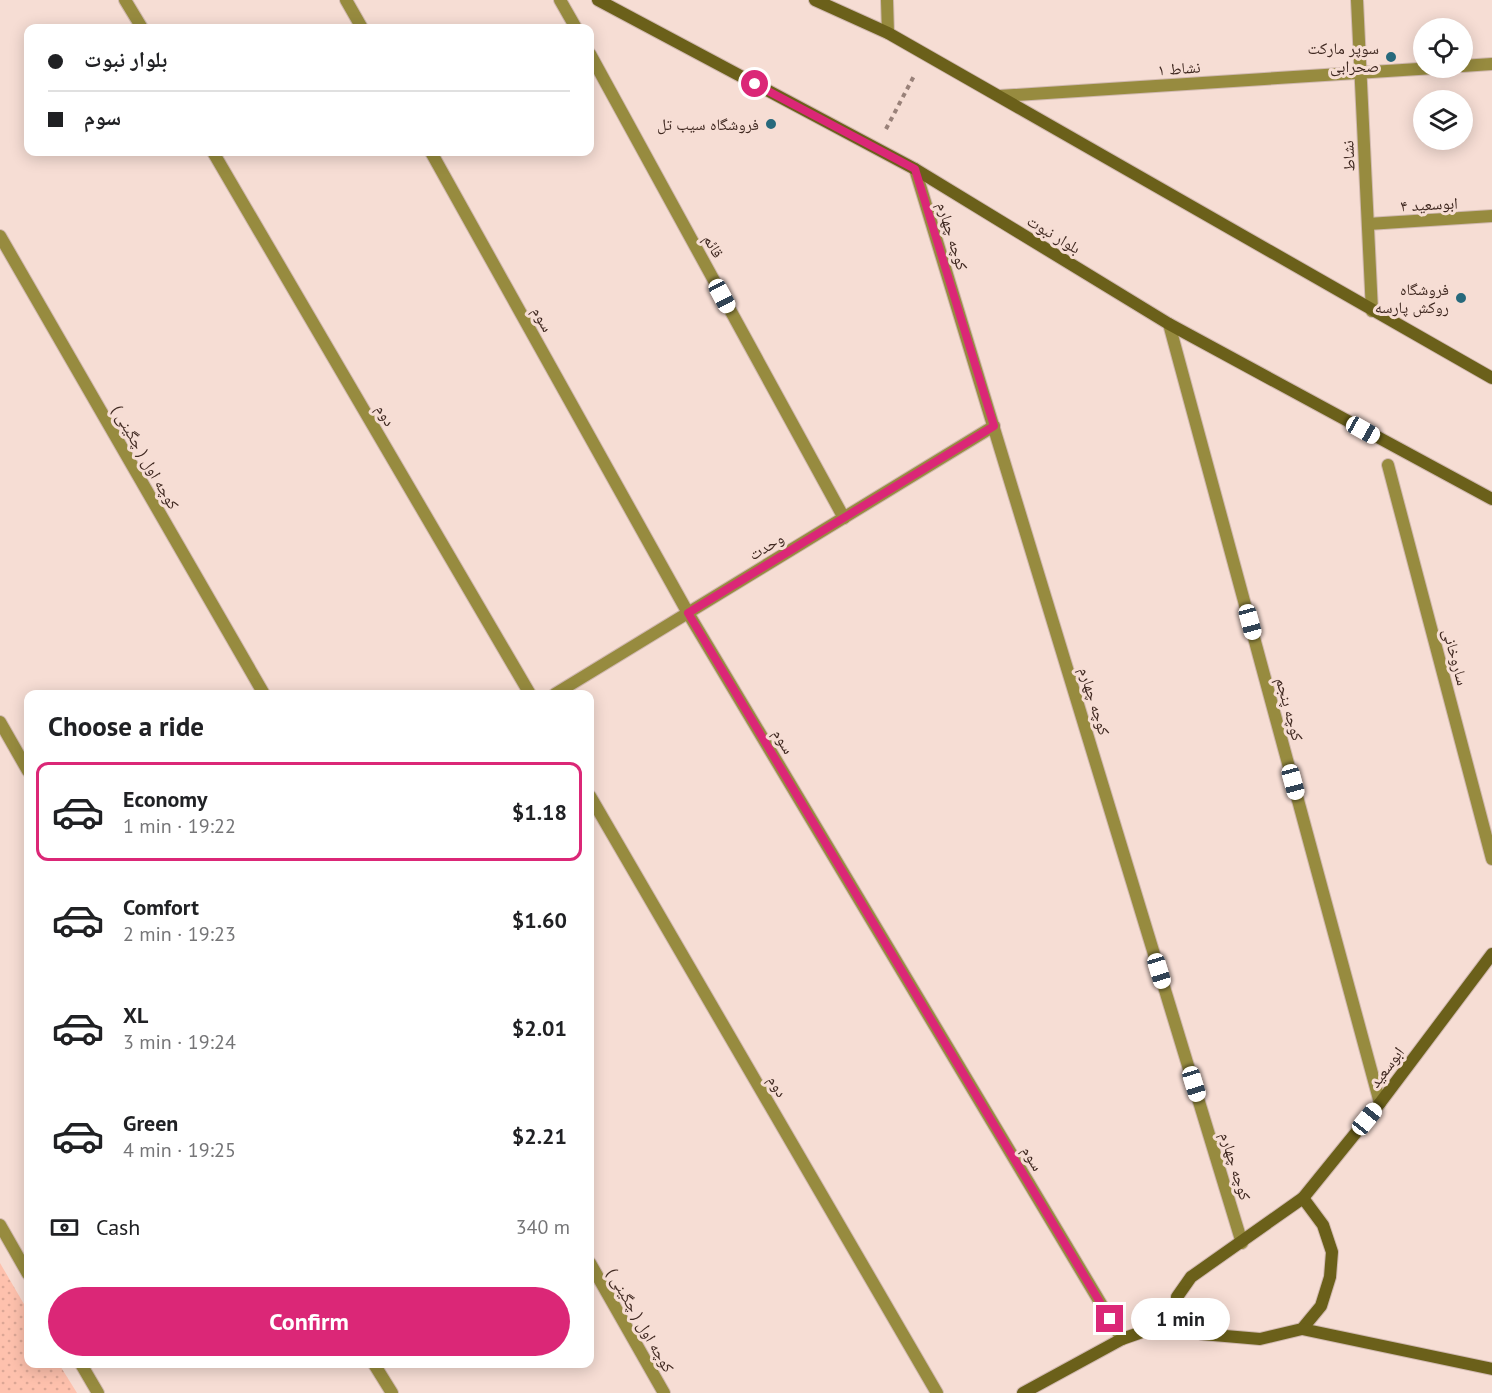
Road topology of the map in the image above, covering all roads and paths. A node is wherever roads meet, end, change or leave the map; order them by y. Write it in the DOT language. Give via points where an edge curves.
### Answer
graph roads {
  1 [pos="125,0"];
  2 [pos="346,0"];
  3 [pos="560,0"];
  4 [pos="598,0"];
  5 [pos="815,0"];
  6 [pos="886,0"];
  7 [pos="1357,0"];
  8 [pos="612,5"];
  9 [pos="140,24"];
  10 [pos="360,24"];
  11 [pos="574,24"];
  12 [pos="888,33"];
  13 [pos="926,54"];
  14 [pos="594,61"];
  15 [pos="1492,64"];
  16 [pos="1473,65"];
  17 [pos="1413,69"];
  18 [pos="1360,72"];
  19 [pos="999,96"];
  20 [pos="876,148"];
  21 [pos="215,156"];
  22 [pos="433,156"];
  23 [pos="915,169"];
  24 [pos="1492,216"];
  25 [pos="1368,224"];
  26 [pos="0,236"];
  27 [pos="1372,311"];
  28 [pos="1169,324"];
  29 [pos="1492,378"];
  30 [pos="994,426"];
  31 [pos="1388,465"];
  32 [pos="1492,499"];
  33 [pos="844,518"];
  34 [pos="688,613"];
  35 [pos="262,690"];
  36 [pos="528,690"];
  37 [pos="562,690"];
  38 [pos="0,722"];
  39 [pos="24,764"];
  40 [pos="594,803"];
  41 [pos="1492,859"];
  42 [pos="1492,954"];
  43 [pos="1380,1103"];
  44 [pos="1302,1198"];
  45 [pos="0,1225"];
  46 [pos="1242,1243"];
  47 [pos="24,1267"];
  48 [pos="594,1270"];
  49 [pos="1182,1318"];
  50 [pos="1302,1329"];
  51 [pos="1122,1339"];
  52 [pos="83,1368"];
  53 [pos="376,1368"];
  54 [pos="1492,1369"];
  55 [pos="98,1393"];
  56 [pos="392,1393"];
  57 [pos="664,1393"];
  58 [pos="937,1393"];
  59 [pos="1023,1393"];
  1 -- 9 [label="street"];
  2 -- 10 [label="street"];
  3 -- 11 [label="street"];
  4 -- 8 [label="main road, بلوار نبوت"];
  5 -- 12 [label="main road"];
  6 -- 12 [label="street"];
  7 -- 18 [label="street, نشاط"];
  8 -- 20 [label="main road, بلوار نبوت"];
  12 -- 13 [label="main road"];
  13 -- 19 [label="main road"];
  13 -- 20 [label="path"];
  14 -- 33 [label="street, قائم"];
  15 -- 16 [label="street"];
  17 -- 18 [label="street, نشاط ۱"];
  18 -- 19 [label="street, نشاط ۱"];
  18 -- 25 [label="street, نشاط"];
  19 -- 27 [label="main road"];
  20 -- 23 [label="main road, بلوار نبوت"];
  21 -- 36 [label="street, دوم"];
  22 -- 34 [label="street, سوم"];
  23 -- 28 [label="main road, بلوار نبوت"];
  23 -- 30 [label="street, کوچه چهارم"];
  24 -- 25 [label="street, ابوسعید ۴"];
  25 -- 27 [label="street, نشاط"];
  26 -- 35 [label="street, کوچه اول ( چگینی )"];
  27 -- 29 [label="main road"];
  28 -- 32 [label="main road, بلوار نبوت"];
  28 -- 43 [label="street, کوچه پنجم"];
  30 -- 33 [label="street, وحدت"];
  30 -- 46 [label="street, کوچه چهارم"];
  31 -- 41 [label="street, ساروخانی"];
  33 -- 34 [label="street, وحدت"];
  34 -- 37 [label="street, وحدت"];
  34 -- 51 [label="street, سوم"];
  38 -- 39 [label="street"];
  40 -- 58 [label="street, دوم"];
  42 -- 43 [label="main road, ابوسعید"];
  43 -- 44 [label="main road, ابوسعید"];
  44 -- 46 [label="main road, ابوسعید"];
  44 -- 50 [label="main road" via="1323,1225 1332,1252 1330,1277 1321,1306"];
  45 -- 47 [label="street"];
  46 -- 49 [label="main road, ابوسعید" via="1191,1277 1177,1297"];
  48 -- 57 [label="street, کوچه اول ( چگینی )"];
  49 -- 50 [label="main road" via="1202,1334 1260,1339"];
  49 -- 51 [label="main road"];
  50 -- 54 [label="main road"];
  51 -- 59 [label="main road"];
  52 -- 55 [label="street"];
  53 -- 56 [label="street"];
}
